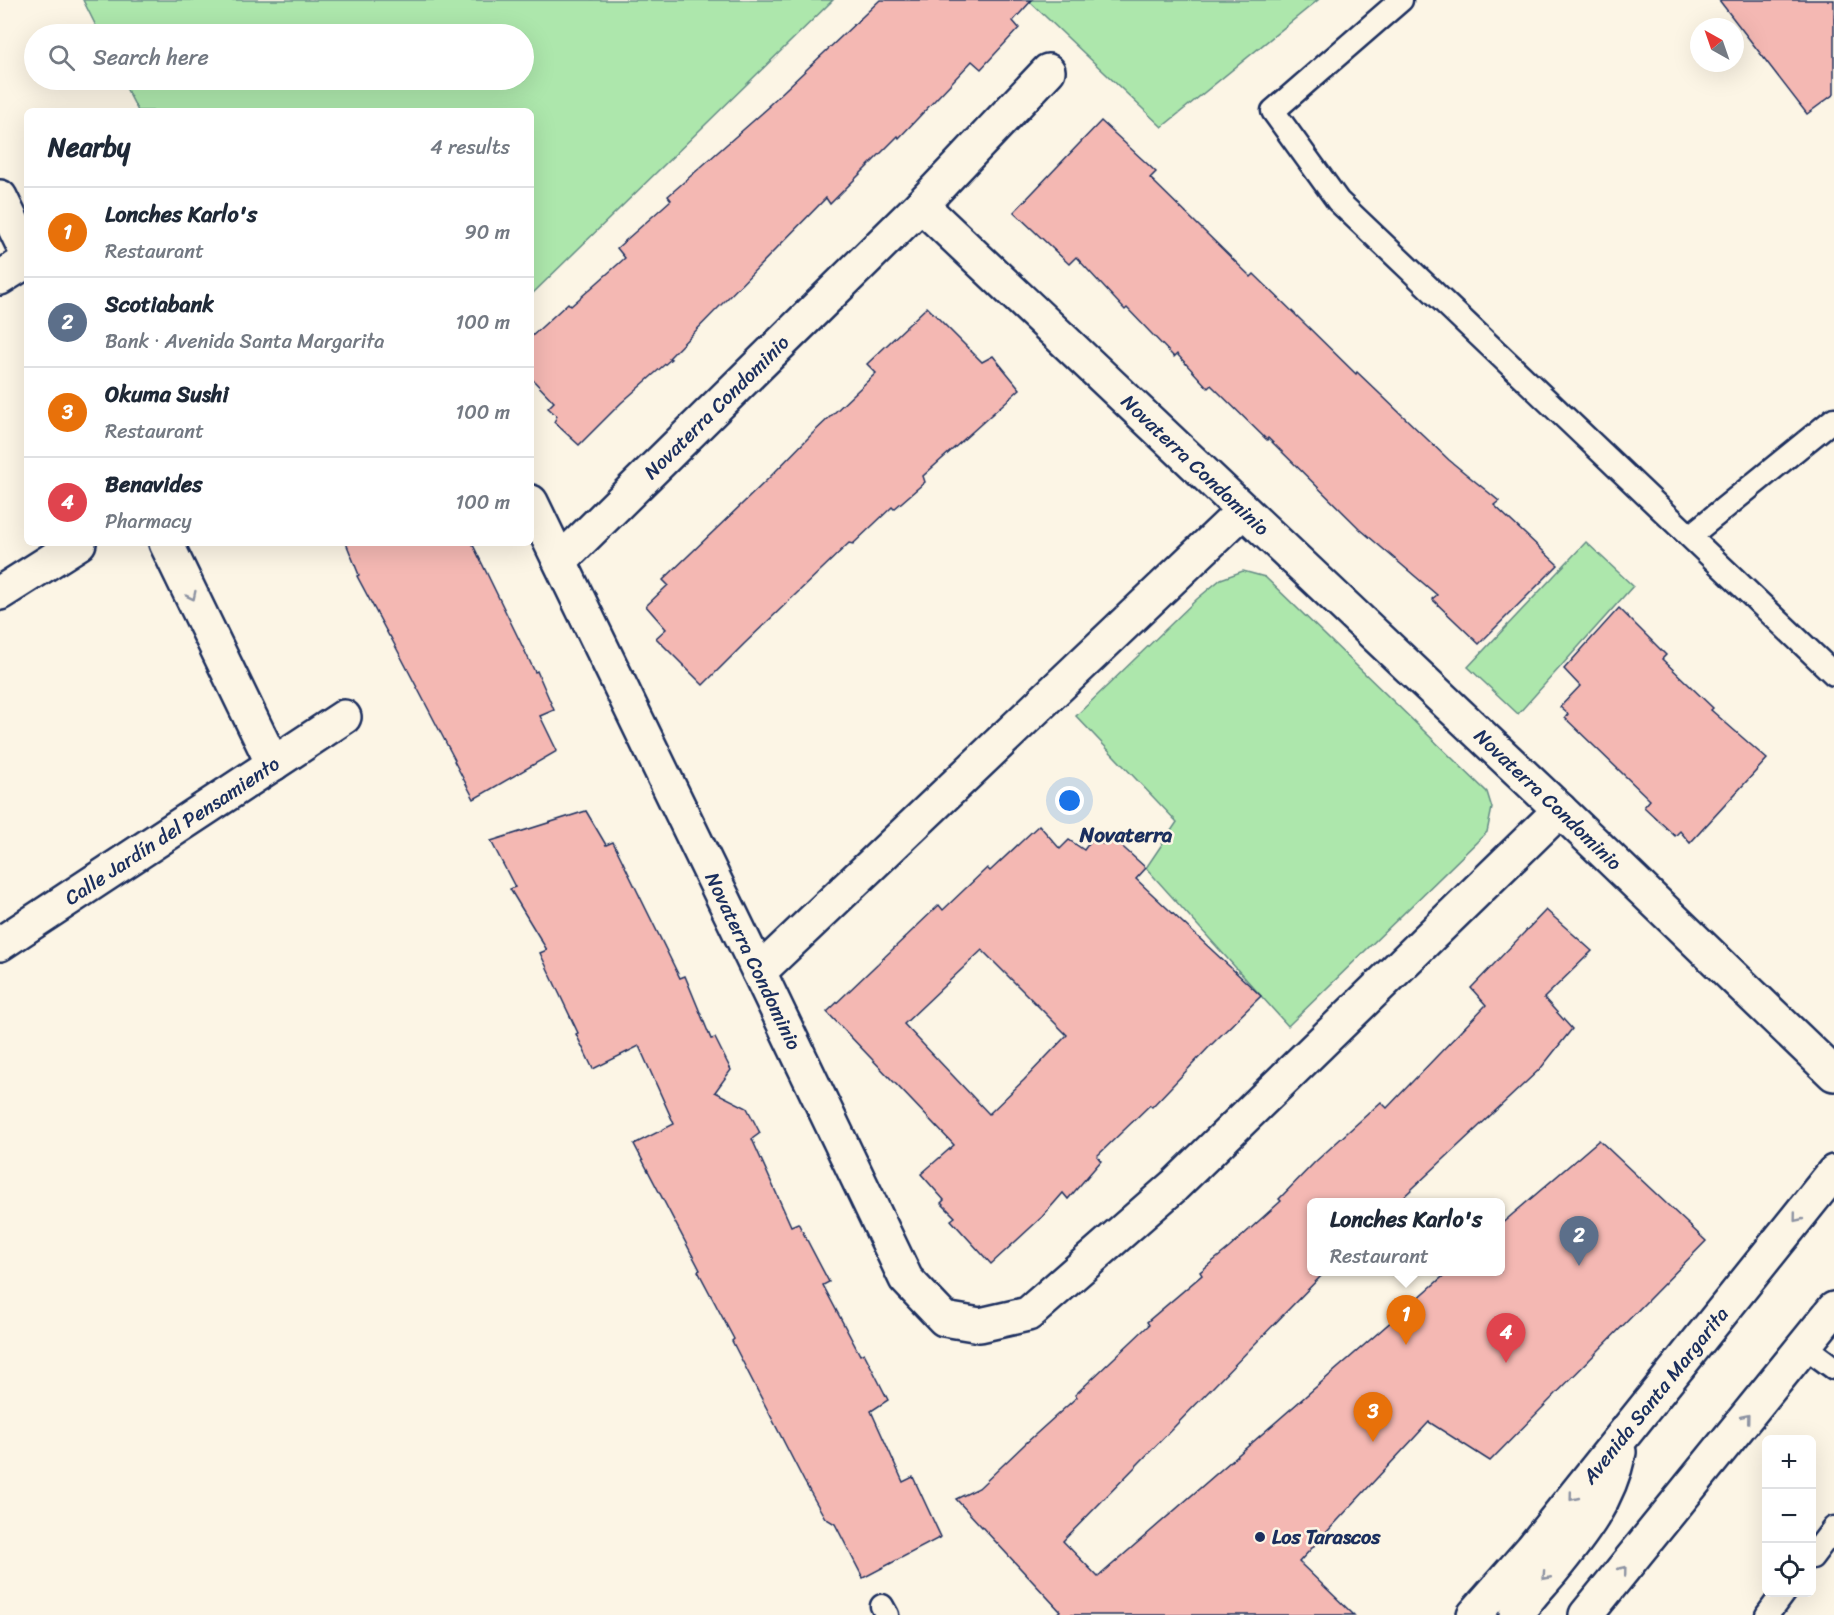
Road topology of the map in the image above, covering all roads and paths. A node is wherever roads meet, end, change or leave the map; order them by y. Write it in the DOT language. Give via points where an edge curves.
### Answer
graph roads {
  1 [pos="1401,0"];
  2 [pos="1048,71"];
  3 [pos="0,197"];
  4 [pos="921,205"];
  5 [pos="24,247"];
  6 [pos="24,263"];
  7 [pos="0,278"];
  8 [pos="1834,419"];
  9 [pos="534,508"];
  10 [pos="1243,511"];
  11 [pos="1690,536"];
  12 [pos="74,546"];
  13 [pos="167,546"];
  14 [pos="561,560"];
  15 [pos="0,593"];
  16 [pos="1834,674"];
  17 [pos="344,717"];
  18 [pos="273,764"];
  19 [pos="1560,810"];
  20 [pos="0,944"];
  21 [pos="759,972"];
  22 [pos="1834,1074"];
  23 [pos="1834,1172"];
  24 [pos="1834,1309"];
  25 [pos="1804,1346"];
  26 [pos="1834,1368"];
  27 [pos="1623,1435"];
  28 [pos="1834,1527"];
  29 [pos="1816,1552"];
  30 [pos="1781,1597"];
  31 [pos="1473,1615"];
  32 [pos="1516,1615"];
  33 [pos="1586,1615"];
  34 [pos="1767,1615"];
  1 -- 11 [label="lane" via="1273,111 1338,201"];
  2 -- 4 [label="street"];
  3 -- 5 [label="street"];
  4 -- 10 [label="street, Novaterra Condominio"];
  4 -- 14 [label="street, Novaterra Condominio"];
  6 -- 7 [label="street"];
  8 -- 11 [label="lane"];
  9 -- 14 [label="street, Novaterra Condominio"];
  10 -- 19 [label="street, Novaterra Condominio"];
  10 -- 21 [label="street"];
  11 -- 16 [label="lane"];
  12 -- 15 [label="street"];
  13 -- 18 [label="street, one-way"];
  14 -- 21 [label="street, Novaterra Condominio"];
  17 -- 18 [label="street, Calle Jardín del Pensamiento"];
  18 -- 20 [label="street, Calle Jardín del Pensamiento"];
  19 -- 21 [label="street, Novaterra Condominio" via="1174,1186 1028,1314 980,1325 944,1319 906,1279"];
  19 -- 22 [label="street, Novaterra Condominio"];
  23 -- 27 [label="street, Avenida Santa Margarita, one-way"];
  24 -- 25 [label="street"];
  25 -- 26 [label="lane"];
  33 -- 25 [label="street, one-way"];
  27 -- 31 [label="street, Avenida Santa Margarita, one-way" via="1532,1549"];
  27 -- 32 [label="street, one-way" via="1615,1472 1601,1505"];
  28 -- 29 [label="lane"];
  30 -- 34 [label="lane"];
}
